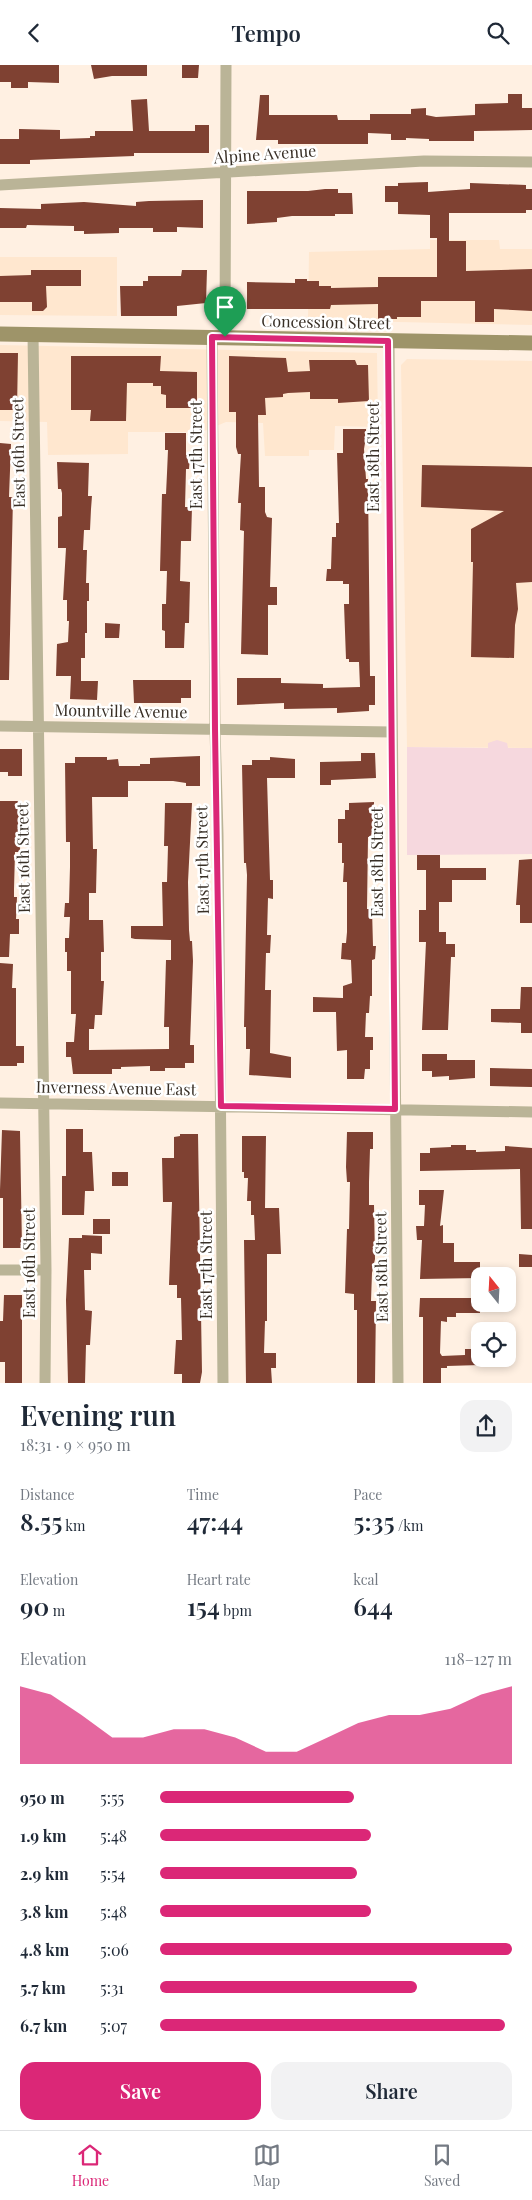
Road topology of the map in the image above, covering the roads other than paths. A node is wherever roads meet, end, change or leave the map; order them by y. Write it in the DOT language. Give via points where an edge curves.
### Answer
graph roads {
  1 [pos="226,65"];
  2 [pos="532,162"];
  3 [pos="226,173"];
  4 [pos="0,185"];
  5 [pos="0,334"];
  6 [pos="33,334"];
  7 [pos="219,337"];
  8 [pos="388,341"];
  9 [pos="532,343"];
  10 [pos="0,726"];
  11 [pos="37,727"];
  12 [pos="215,729"];
  13 [pos="392,732"];
  14 [pos="0,1103"];
  15 [pos="44,1103"];
  16 [pos="221,1106"];
  17 [pos="395,1109"];
  18 [pos="532,1113"];
  19 [pos="0,1270"];
  20 [pos="46,1270"];
  21 [pos="45,1383"];
  22 [pos="223,1383"];
  23 [pos="398,1383"];
  1 -- 3 [label="street, East 17th Street"];
  2 -- 3 [label="street, Alpine Avenue" via="424,161"];
  3 -- 4 [label="street, Alpine Avenue"];
  3 -- 7 [label="street, East 17th Street"];
  5 -- 6 [label="main road, Concession Street"];
  6 -- 7 [label="main road, Concession Street"];
  6 -- 11 [label="street, East 16th Street"];
  7 -- 8 [label="main road, Concession Street"];
  7 -- 12 [label="street, East 17th Street"];
  8 -- 9 [label="main road, Concession Street"];
  8 -- 13 [label="street, East 18th Street"];
  10 -- 11 [label="street, Mountville Avenue"];
  11 -- 12 [label="street, Mountville Avenue"];
  11 -- 15 [label="street, East 16th Street"];
  12 -- 13 [label="street, Mountville Avenue"];
  12 -- 16 [label="street, East 17th Street"];
  13 -- 17 [label="street, East 18th Street"];
  14 -- 15 [label="street, Inverness Avenue East"];
  15 -- 16 [label="street, Inverness Avenue East"];
  15 -- 20 [label="street, East 16th Street"];
  16 -- 17 [label="street, Inverness Avenue East"];
  16 -- 22 [label="street, East 17th Street"];
  17 -- 18 [label="street, Inverness Avenue East"];
  17 -- 23 [label="street, East 18th Street"];
  19 -- 20 [label="street"];
  20 -- 21 [label="street, East 16th Street"];
}
